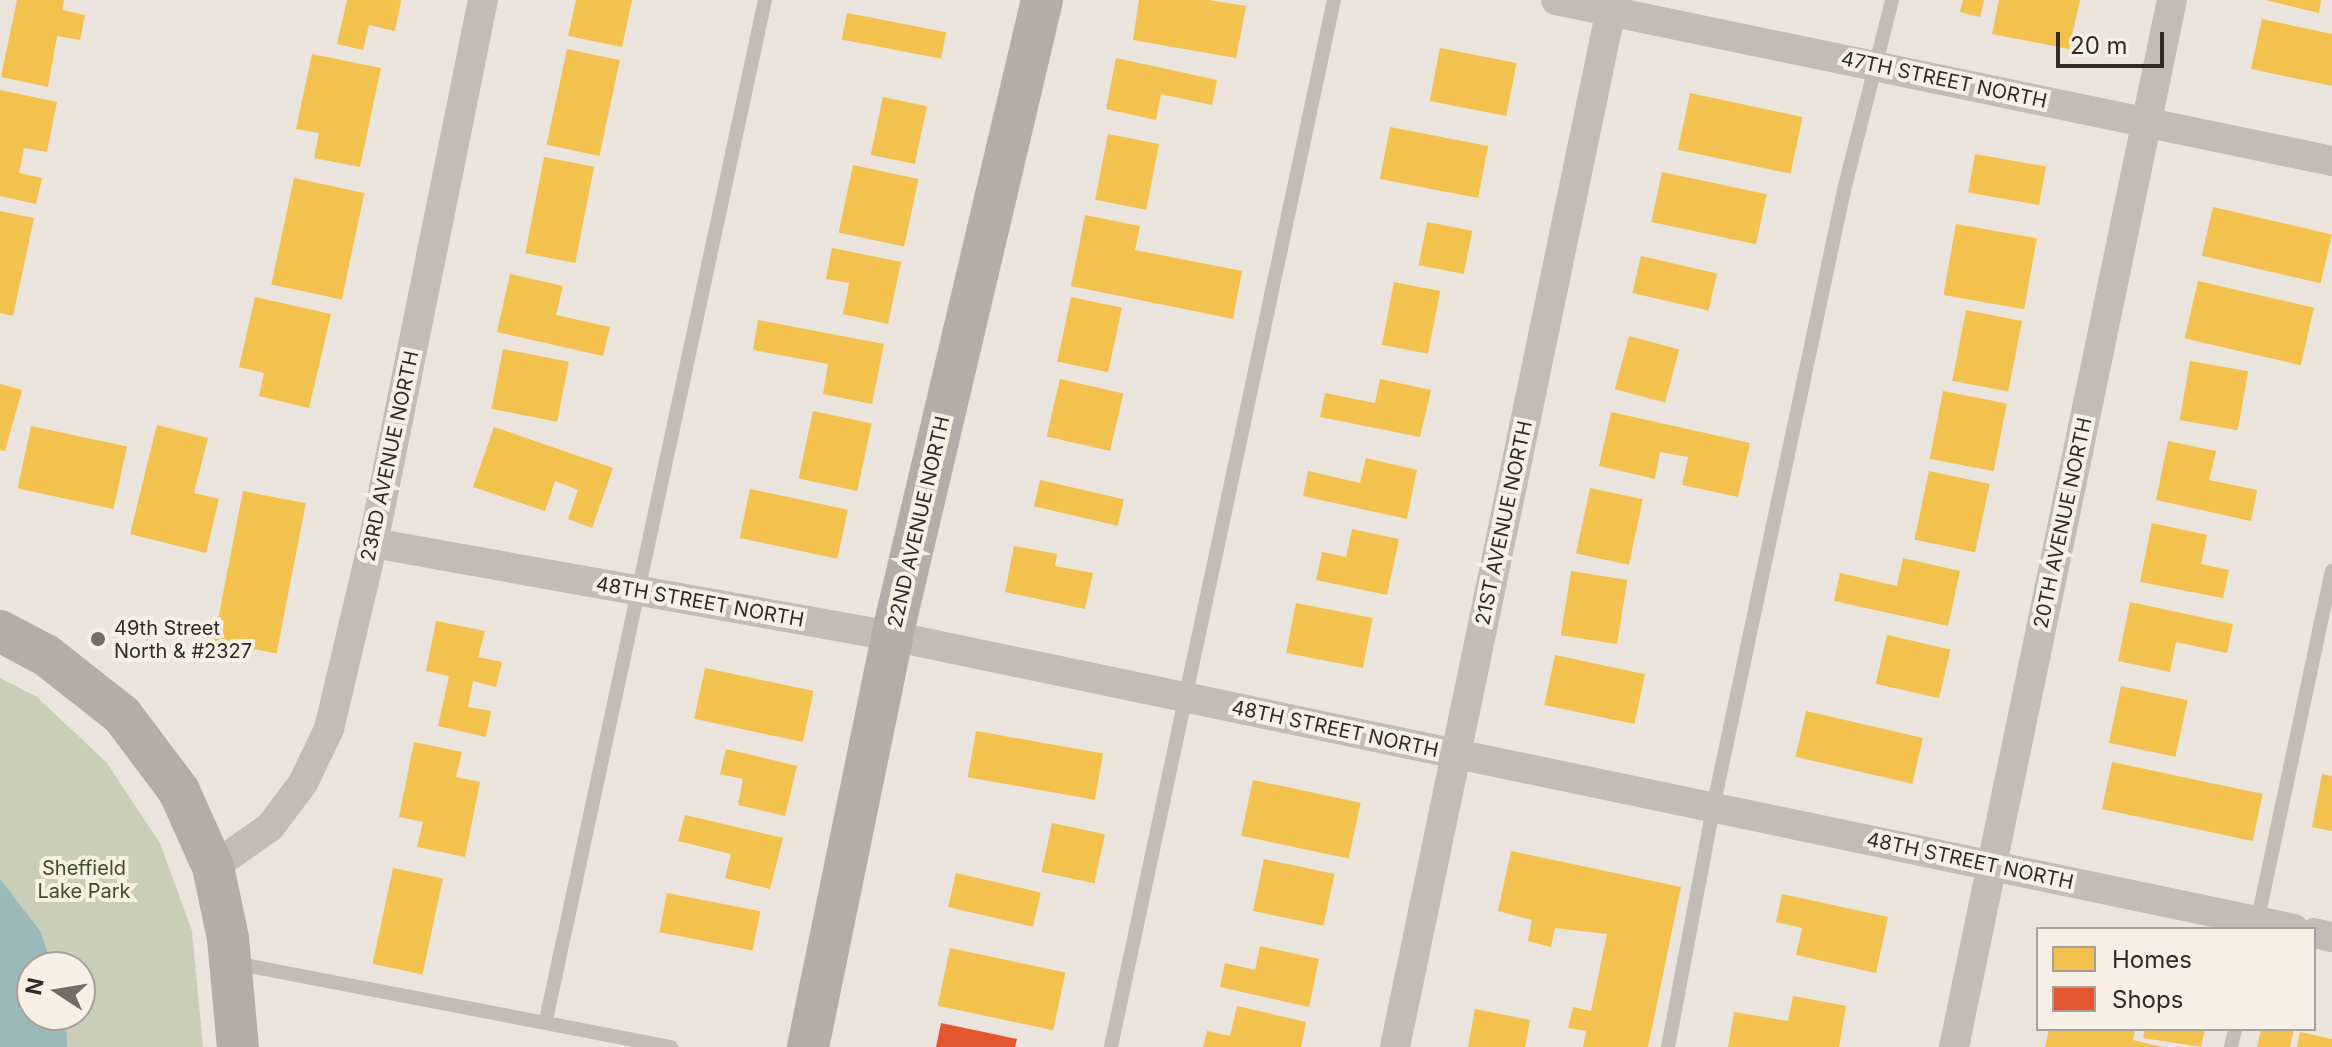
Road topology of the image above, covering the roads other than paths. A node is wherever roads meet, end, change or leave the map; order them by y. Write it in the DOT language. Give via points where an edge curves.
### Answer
graph roads {
  1 [pos="483,0"];
  2 [pos="765,0"];
  3 [pos="1042,0"];
  4 [pos="1334,0"];
  5 [pos="1556,0"];
  6 [pos="1892,0"];
  7 [pos="2172,0"];
  8 [pos="1612,5"];
  9 [pos="1878,67"];
  10 [pos="2146,122"];
  11 [pos="2332,161"];
  12 [pos="373,543"];
  13 [pos="2332,571"];
  14 [pos="642,591"];
  15 [pos="0,631"];
  16 [pos="892,636"];
  17 [pos="1186,697"];
  18 [pos="1456,754"];
  19 [pos="1713,808"];
  20 [pos="1991,866"];
  21 [pos="213,867"];
  22 [pos="2257,925"];
  23 [pos="229,962"];
  24 [pos="546,1020"];
  25 [pos="598,1032"];
  26 [pos="234,1040"];
  27 [pos="595,1047"];
  28 [pos="671,1047"];
  29 [pos="808,1047"];
  30 [pos="1111,1047"];
  31 [pos="1395,1047"];
  32 [pos="1668,1047"];
  33 [pos="1954,1047"];
  1 -- 12 [label="street, 23RD AVENUE NORTH"];
  2 -- 14 [label="lane"];
  3 -- 16 [label="main road, 22ND AVENUE NORTH"];
  4 -- 17 [label="lane"];
  5 -- 8 [label="street, 47TH STREET NORTH"];
  6 -- 9 [label="lane"];
  7 -- 10 [label="street, 20TH AVENUE NORTH"];
  8 -- 9 [label="street, 47TH STREET NORTH"];
  8 -- 18 [label="street, 21ST AVENUE NORTH"];
  9 -- 10 [label="street, 47TH STREET NORTH"];
  9 -- 19 [label="lane" via="1844,190"];
  10 -- 11 [label="street, 47TH STREET NORTH"];
  10 -- 20 [label="street, 20TH AVENUE NORTH"];
  12 -- 14 [label="street, 48TH STREET NORTH"];
  12 -- 21 [label="street, 23RD AVENUE NORTH" via="329,729 303,783 270,827"];
  13 -- 22 [label="lane"];
  14 -- 16 [label="street, 48TH STREET NORTH"];
  14 -- 24 [label="lane"];
  15 -- 21 [label="main road" via="47,656 122,715 179,791"];
  16 -- 17 [label="street, 48TH STREET NORTH"];
  16 -- 29 [label="main road, 22ND AVENUE NORTH"];
  17 -- 18 [label="street, 48TH STREET NORTH"];
  17 -- 30 [label="lane"];
  18 -- 19 [label="street, 48TH STREET NORTH"];
  18 -- 31 [label="street, 21ST AVENUE NORTH"];
  19 -- 20 [label="street, 48TH STREET NORTH"];
  19 -- 32 [label="lane"];
  20 -- 22 [label="street, 48TH STREET NORTH"];
  20 -- 33 [label="street, 20TH AVENUE NORTH"];
  21 -- 23 [label="main road"];
  23 -- 24 [label="lane"];
  23 -- 26 [label="main road"];
  24 -- 25 [label="lane"];
  25 -- 27 [label="lane"];
  25 -- 28 [label="lane"];
}
